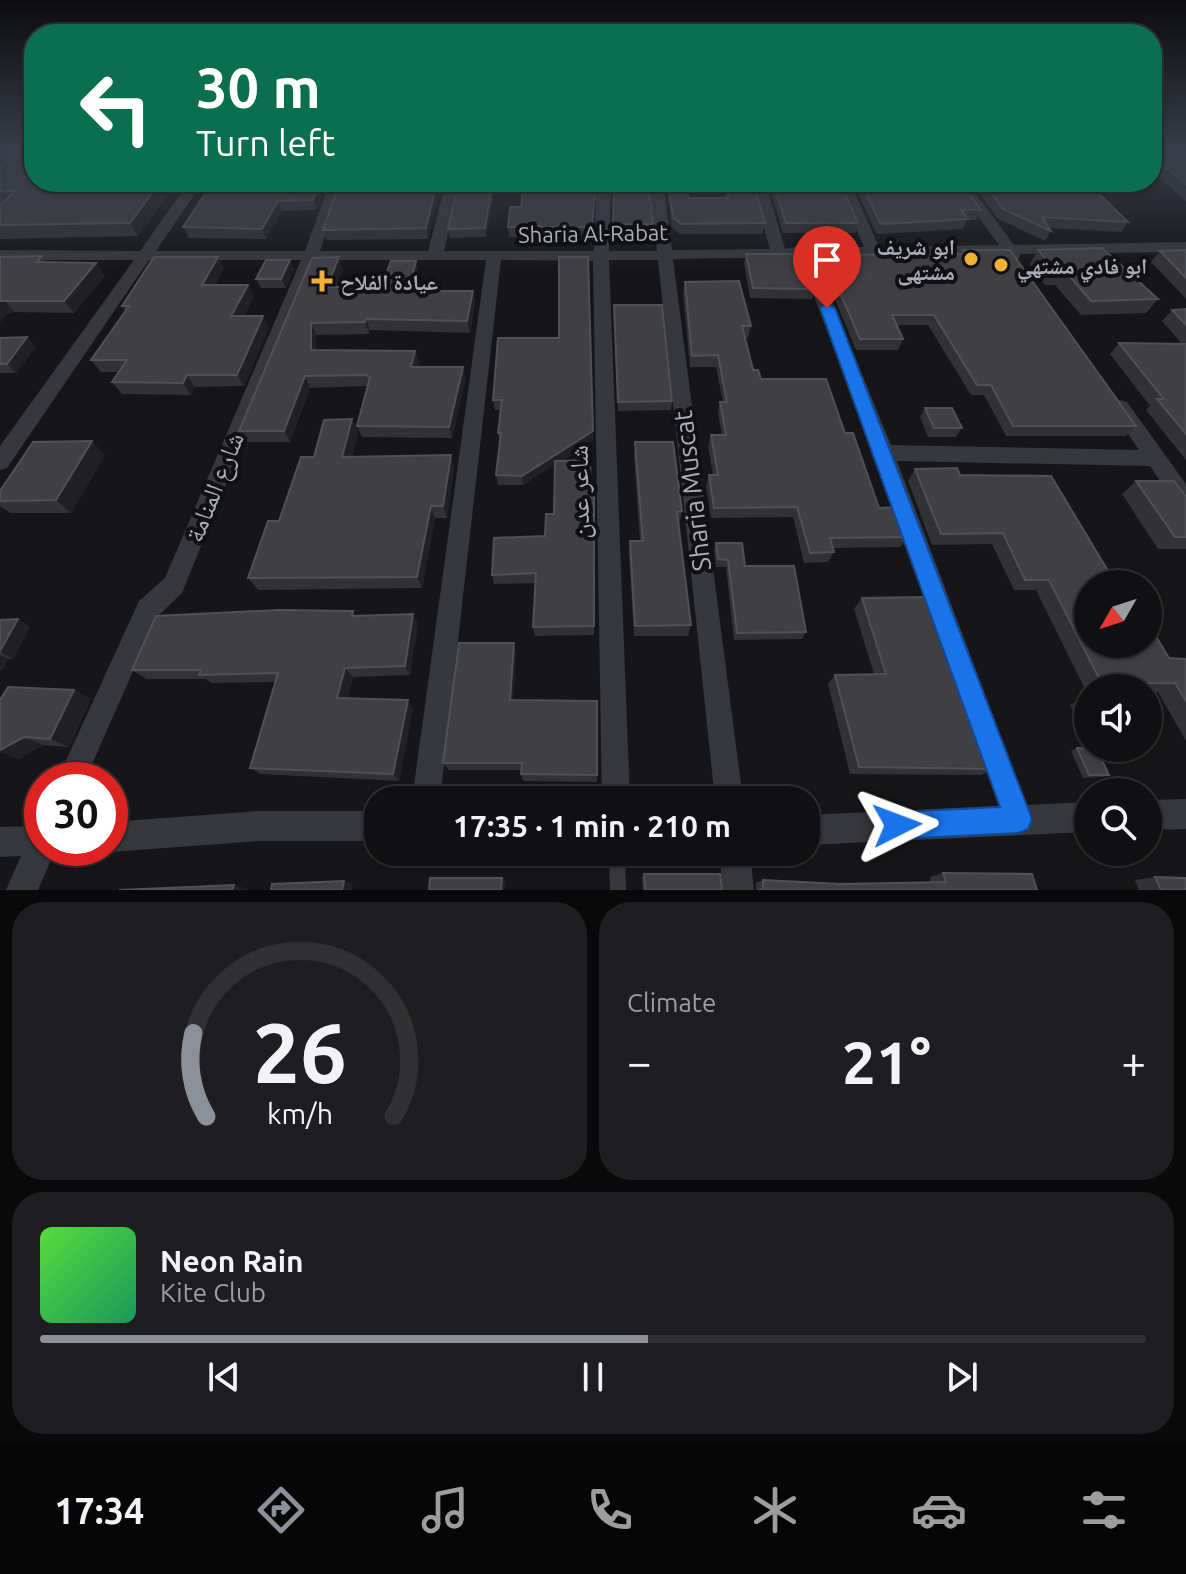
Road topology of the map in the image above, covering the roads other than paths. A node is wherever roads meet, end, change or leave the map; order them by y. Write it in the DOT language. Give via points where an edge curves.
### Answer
graph roads {
  1 [pos="189,192"];
  2 [pos="333,192"];
  3 [pos="451,192"];
  4 [pos="604,192"];
  5 [pos="657,192"];
  6 [pos="761,192"];
  7 [pos="847,192"];
  8 [pos="967,192"];
  9 [pos="804,250"];
  10 [pos="873,250"];
  11 [pos="1010,250"];
  12 [pos="1183,250"];
  13 [pos="778,251"];
  14 [pos="143,253"];
  15 [pos="0,255"];
  16 [pos="311,255"];
  17 [pos="435,255"];
  18 [pos="663,255"];
  19 [pos="494,256"];
  20 [pos="601,256"];
  21 [pos="1028,276"];
  22 [pos="1111,393"];
  23 [pos="884,453"];
  24 [pos="1157,458"];
  25 [pos="0,462"];
  26 [pos="1186,501"];
  27 [pos="79,762"];
  28 [pos="428,786"];
  29 [pos="616,786"];
  30 [pos="727,786"];
  31 [pos="1186,814"];
  32 [pos="1162,815"];
  33 [pos="1074,817"];
  34 [pos="1018,819"];
  35 [pos="364,826"];
  36 [pos="820,829"];
  37 [pos="128,836"];
  38 [pos="0,842"];
  39 [pos="24,843"];
  40 [pos="32,866"];
  41 [pos="617,866"];
  42 [pos="736,866"];
  43 [pos="22,890"];
  44 [pos="618,890"];
  45 [pos="738,890"];
  1 -- 14 [label="street"];
  2 -- 16 [label="street, شارع المنامة"];
  3 -- 17 [label="street"];
  4 -- 20 [label="street, شاعر عدن"];
  5 -- 18 [label="street, Sharia Muscat"];
  6 -- 13 [label="street"];
  7 -- 10 [label="street"];
  8 -- 11 [label="street"];
  9 -- 10 [label="street, Sharia Al-Rabat"];
  9 -- 13 [label="street, Sharia Al-Rabat"];
  9 -- 23 [label="street"];
  10 -- 11 [label="street, Sharia Al-Rabat"];
  11 -- 12 [label="street, Sharia Al-Rabat"];
  11 -- 21 [label="street"];
  13 -- 18 [label="street, Sharia Al-Rabat"];
  14 -- 15 [label="street, Sharia Al-Rabat"];
  14 -- 16 [label="street, Sharia Al-Rabat"];
  14 -- 25 [label="street"];
  16 -- 17 [label="street, Sharia Al-Rabat"];
  16 -- 27 [label="street, شارع المنامة" via="174,585 148,609"];
  17 -- 19 [label="street, Sharia Al-Rabat"];
  18 -- 20 [label="street, Sharia Al-Rabat"];
  18 -- 30 [label="street, Sharia Muscat"];
  19 -- 20 [label="street, Sharia Al-Rabat"];
  19 -- 28 [label="street"];
  20 -- 29 [label="street, شاعر عدن"];
  22 -- 24 [label="street"];
  23 -- 24 [label="street"];
  23 -- 34 [label="street"];
  24 -- 26 [label="street"];
  31 -- 32 [label="street"];
  33 -- 34 [label="street"];
  34 -- 36 [label="street"];
  35 -- 37 [label="street" via="259,826"];
  38 -- 39 [label="street"];
  40 -- 43 [label="street"];
  41 -- 44 [label="lane"];
  42 -- 45 [label="street"];
}
